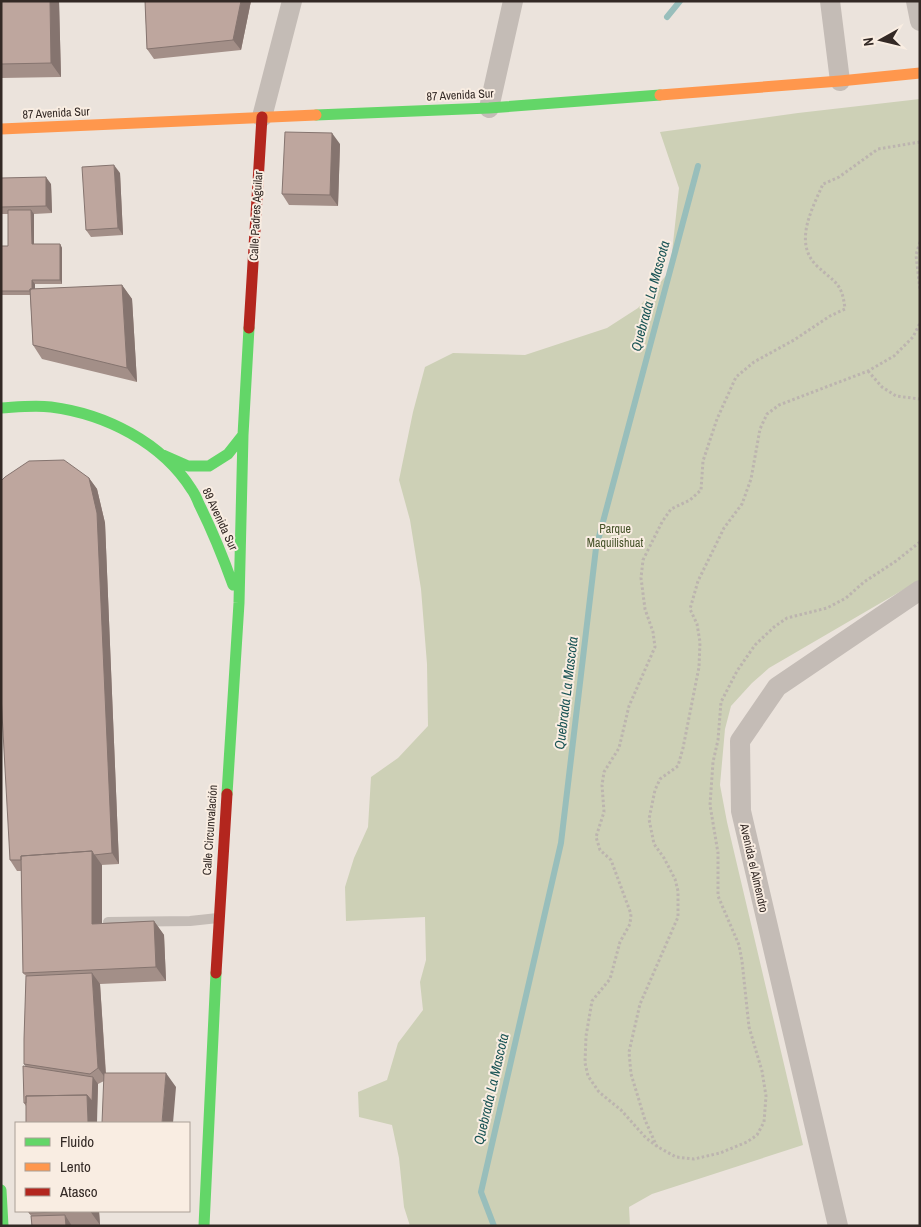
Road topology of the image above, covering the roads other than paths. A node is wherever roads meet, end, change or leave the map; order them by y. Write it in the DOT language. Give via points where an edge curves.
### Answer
graph roads {
  1 [pos="292,1"];
  2 [pos="513,1"];
  3 [pos="830,1"];
  4 [pos="916,1"];
  5 [pos="920,21"];
  6 [pos="920,74"];
  7 [pos="840,81"];
  8 [pos="489,108"];
  9 [pos="262,117"];
  10 [pos="1,129"];
  11 [pos="1,408"];
  12 [pos="243,435"];
  13 [pos="162,455"];
  14 [pos="920,590"];
  15 [pos="239,603"];
  16 [pos="218,918"];
  17 [pos="108,922"];
  18 [pos="1,1190"];
  19 [pos="3,1226"];
  20 [pos="204,1226"];
  21 [pos="838,1226"];
  1 -- 9 [label="street, Calle Padres Aguilar"];
  2 -- 8 [label="street"];
  3 -- 7 [label="street"];
  4 -- 5 [label="street"];
  6 -- 7 [label="street, 87 Avenida Sur"];
  7 -- 8 [label="street, 87 Avenida Sur"];
  8 -- 9 [label="street, 87 Avenida Sur"];
  9 -- 10 [label="street, 87 Avenida Sur"];
  9 -- 12 [label="street, Calle Padres Aguilar"];
  11 -- 13 [label="street, 89 Avenida Sur" via="51,407 75,411 127,431"];
  12 -- 13 [label="street, 89 Avenida Sur" via="228,454 209,466 188,466"];
  12 -- 15 [label="street, Calle Circunvalación"];
  13 -- 15 [label="street, 89 Avenida Sur" via="190,487 208,520"];
  14 -- 21 [label="street, Avenida el Almendro" via="777,687 740,741 741,811"];
  15 -- 16 [label="street, Calle Circunvalación"];
  16 -- 17 [label="lane"];
  16 -- 20 [label="street, Calle Circunvalación"];
  18 -- 19 [label="street"];
}
